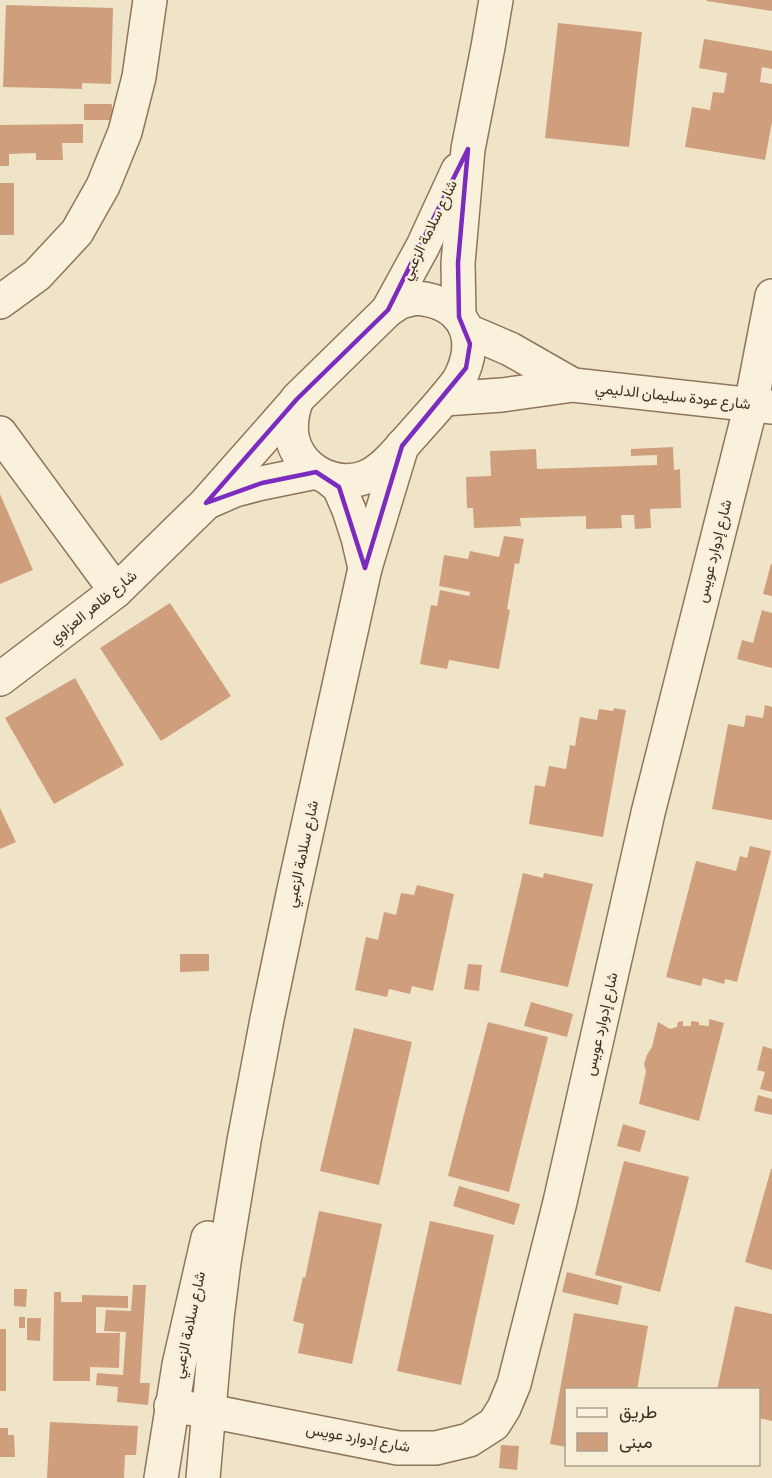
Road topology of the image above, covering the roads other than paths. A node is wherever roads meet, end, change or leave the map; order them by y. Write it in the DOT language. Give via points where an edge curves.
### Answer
graph roads {
  1 [pos="150,0"];
  2 [pos="496,0"];
  3 [pos="468,149"];
  4 [pos="772,296"];
  5 [pos="0,302"];
  6 [pos="388,310"];
  7 [pos="463,324"];
  8 [pos="573,385"];
  9 [pos="297,399"];
  10 [pos="444,399"];
  11 [pos="761,406"];
  12 [pos="0,433"];
  13 [pos="402,446"];
  14 [pos="322,475"];
  15 [pos="206,503"];
  16 [pos="365,568"];
  17 [pos="116,591"];
  18 [pos="0,679"];
  19 [pos="244,1141"];
  20 [pos="171,1406"];
  21 [pos="209,1411"];
  22 [pos="160,1478"];
  23 [pos="203,1478"];
  1 -- 5 [label="street" via="139,77 125,132 103,186 77,232 37,275"];
  2 -- 3 [label="street, شارع سلامة الزعبي"];
  3 -- 6 [label="street, شارع سلامة الزعبي"];
  3 -- 7 [label="street, شارع سلامة الزعبي" via="458,263"];
  4 -- 11 [label="street, شارع إدوارد عويس"];
  6 -- 7 [label="street, شارع عودة سليمان الدليمي" via="409,299 429,299"];
  6 -- 9 [label="street, شارع ظاهر العزاوي"];
  7 -- 8 [label="street, شارع عودة سليمان الدليمي"];
  7 -- 10 [label="street, شارع سلامة الزعبي" via="470,344 466,368"];
  8 -- 10 [label="street, شارع عودة سليمان الدليمي"];
  8 -- 11 [label="street, شارع عودة سليمان الدليمي"];
  9 -- 14 [label="street, شارع سلامة الزعبي" via="292,413 292,438 302,459"];
  9 -- 15 [label="street, شارع ظاهر العزاوي"];
  10 -- 13 [label="street, شارع سلامة الزعبي"];
  11 -- 21 [label="street, شارع إدوارد عويس" via="648,813 560,1202 514,1384 504,1408 494,1424 469,1440 436,1448 398,1448"];
  12 -- 17 [label="street"];
  13 -- 14 [label="street, شارع ظاهر العزاوي" via="367,477 353,481"];
  13 -- 16 [label="street, شارع سلامة الزعبي"];
  14 -- 15 [label="street, شارع ظاهر العزاوي" via="262,483"];
  14 -- 16 [label="street, شارع سلامة الزعبي" via="339,487"];
  15 -- 17 [label="street, شارع ظاهر العزاوي"];
  16 -- 19 [label="street, شارع سلامة الزعبي" via="293,894"];
  17 -- 18 [label="street, شارع ظاهر العزاوي"];
  19 -- 20 [label="street, شارع سلامة الزعبي" via="208,1237"];
  19 -- 21 [label="street, شارع سلامة الزعبي" via="222,1273"];
  20 -- 21 [label="street, شارع إدوارد عويس"];
  20 -- 22 [label="street, شارع سلامة الزعبي"];
  21 -- 23 [label="street, شارع سلامة الزعبي"];
}
